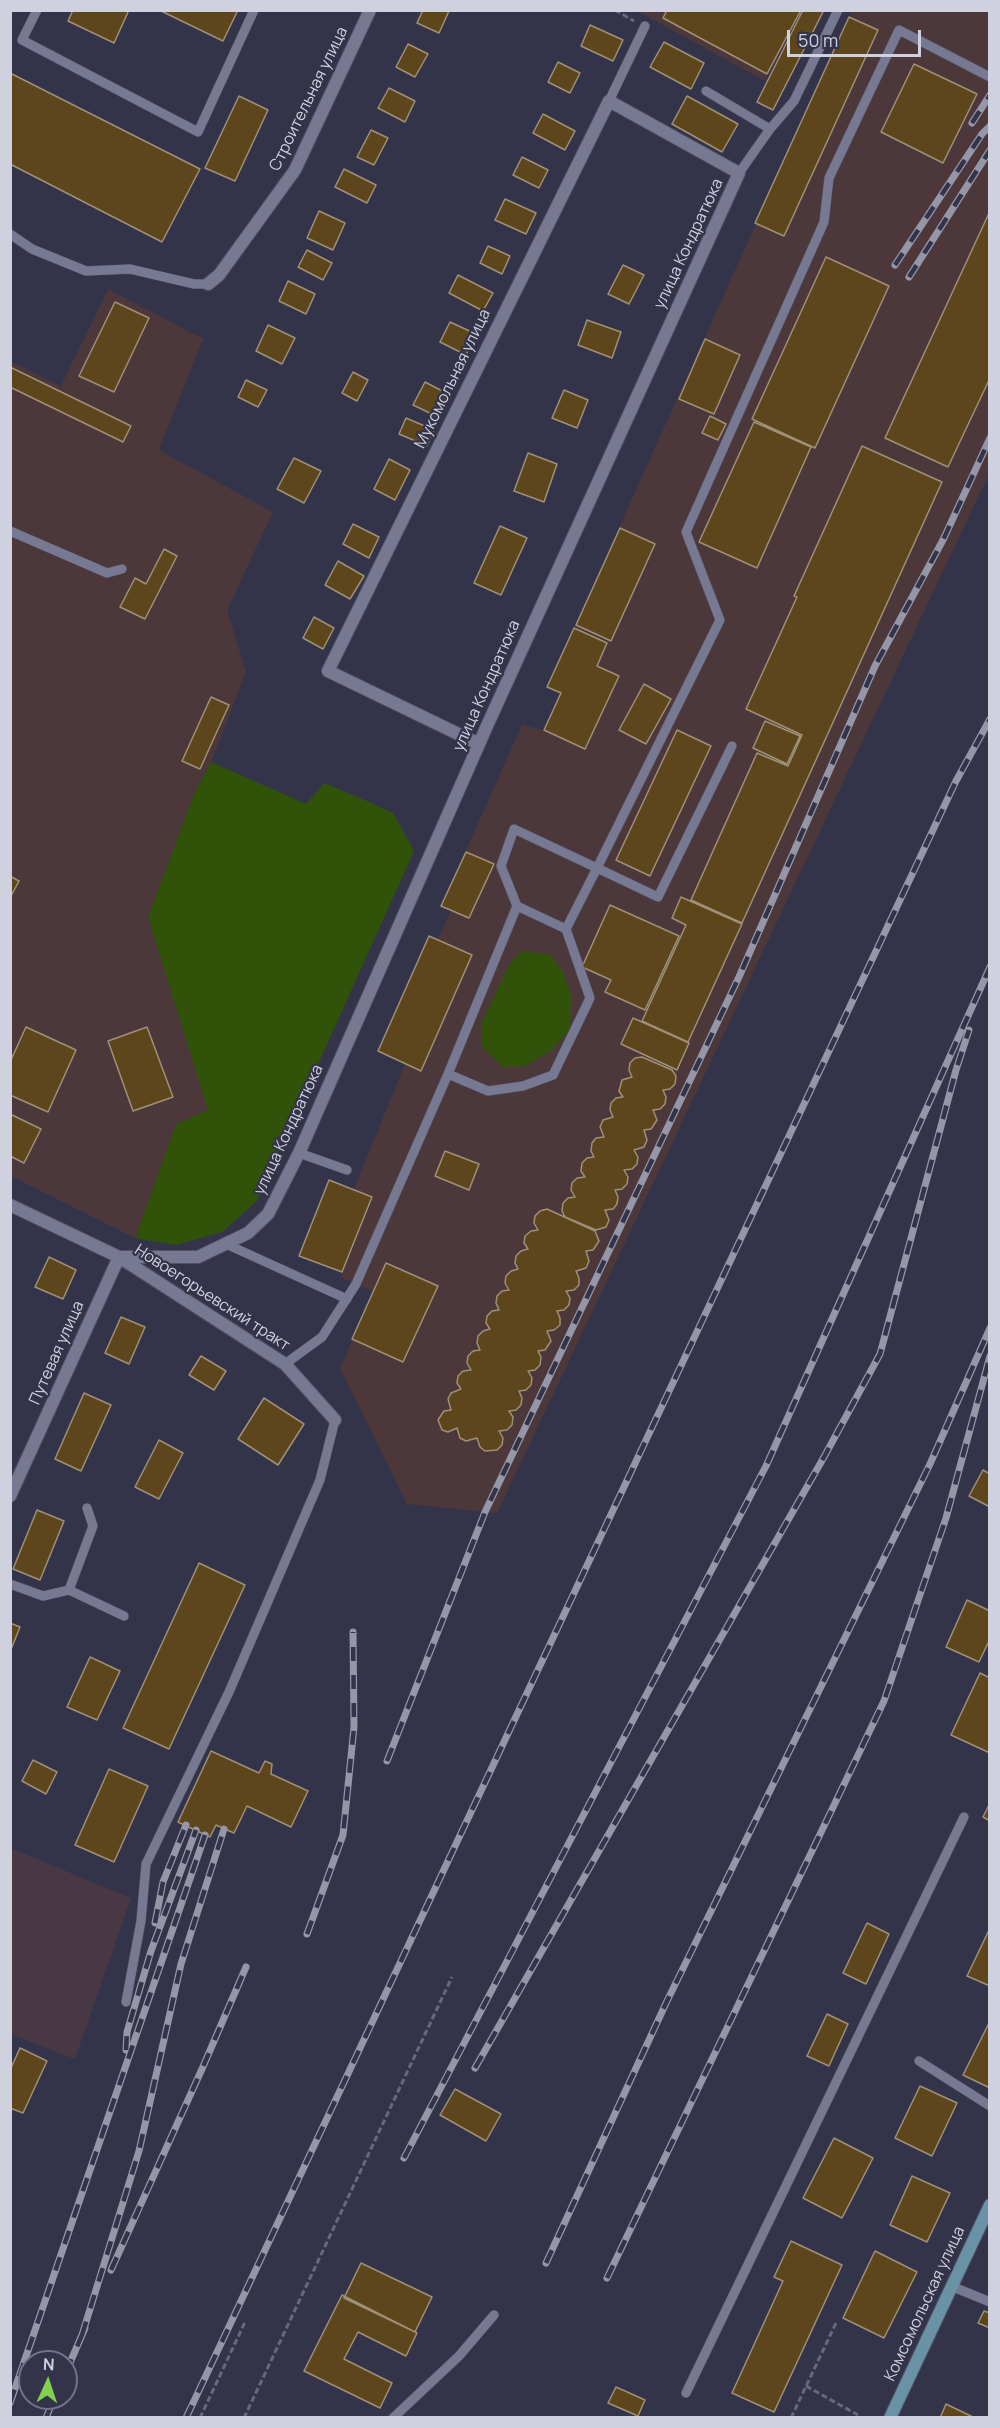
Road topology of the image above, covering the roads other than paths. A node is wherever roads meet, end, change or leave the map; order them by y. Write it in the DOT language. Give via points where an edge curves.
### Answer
graph roads {
  1 [pos="37,10"];
  2 [pos="254,10"];
  3 [pos="370,10"];
  4 [pos="838,10"];
  5 [pos="645,26"];
  6 [pos="990,77"];
  7 [pos="706,91"];
  8 [pos="609,101"];
  9 [pos="770,129"];
  10 [pos="740,173"];
  11 [pos="10,234"];
  12 [pos="208,284"];
  13 [pos="10,531"];
  14 [pos="122,569"];
  15 [pos="479,744"];
  16 [pos="732,746"];
  17 [pos="597,868"];
  18 [pos="517,906"];
  19 [pos="566,929"];
  20 [pos="448,1074"];
  21 [pos="299,1153"];
  22 [pos="347,1170"];
  23 [pos="10,1205"];
  24 [pos="268,1214"];
  25 [pos="226,1244"];
  26 [pos="119,1257"];
  27 [pos="347,1299"];
  28 [pos="285,1364"];
  29 [pos="334,1420"];
  30 [pos="10,1496"];
  31 [pos="87,1508"];
  32 [pos="10,1584"];
  33 [pos="69,1590"];
  34 [pos="124,1616"];
  35 [pos="964,1817"];
  36 [pos="126,2002"];
  37 [pos="919,2061"];
  38 [pos="990,2106"];
  39 [pos="990,2205"];
  40 [pos="951,2286"];
  41 [pos="990,2302"];
  42 [pos="494,2315"];
  43 [pos="686,2393"];
  44 [pos="393,2418"];
  45 [pos="890,2418"];
  1 -- 2 [label="lane" via="22,40 198,132"];
  3 -- 12 [label="street, Строительная улица" via="296,170 219,275"];
  4 -- 9 [label="lane" via="794,101"];
  5 -- 8 [label="lane"];
  6 -- 17 [label="lane" via="898,30 829,178 824,222 686,532 720,620"];
  7 -- 9 [label="lane"];
  8 -- 10 [label="street"];
  8 -- 15 [label="street, Мукомольная улица" via="328,671"];
  9 -- 10 [label="lane"];
  10 -- 15 [label="street, улица Кондратюка"];
  11 -- 12 [label="lane" via="32,249 86,271 130,269"];
  13 -- 14 [label="lane" via="107,573"];
  15 -- 21 [label="street, улица Кондратюка"];
  16 -- 17 [label="lane" via="658,897"];
  17 -- 18 [label="lane" via="514,830 501,866"];
  17 -- 19 [label="lane"];
  18 -- 19 [label="lane"];
  18 -- 20 [label="lane"];
  19 -- 20 [label="lane" via="590,998 553,1075 523,1086 488,1091"];
  20 -- 27 [label="lane"];
  21 -- 22 [label="lane"];
  21 -- 24 [label="street, улица Кондратюка"];
  23 -- 26 [label="street, Новоегорьевский тракт"];
  24 -- 25 [label="street, Новоегорьевский тракт" via="248,1233"];
  25 -- 26 [label="street, Новоегорьевский тракт" via="198,1257"];
  25 -- 27 [label="lane"];
  26 -- 28 [label="street, Новоегорьевский тракт"];
  26 -- 30 [label="street, Путевая улица"];
  27 -- 28 [label="lane" via="322,1337"];
  28 -- 29 [label="street, Новоегорьевский тракт"];
  29 -- 36 [label="lane" via="315,1491 230,1692 146,1864 141,1921"];
  31 -- 33 [label="lane" via="93,1526"];
  32 -- 33 [label="lane" via="43,1596"];
  33 -- 34 [label="lane"];
  35 -- 43 [label="lane"];
  37 -- 38 [label="lane"];
  39 -- 40 [label="main road, Комсомольская улица"];
  40 -- 41 [label="lane"];
  40 -- 45 [label="main road, Комсомольская улица"];
  42 -- 44 [label="lane" via="459,2356"];
}
